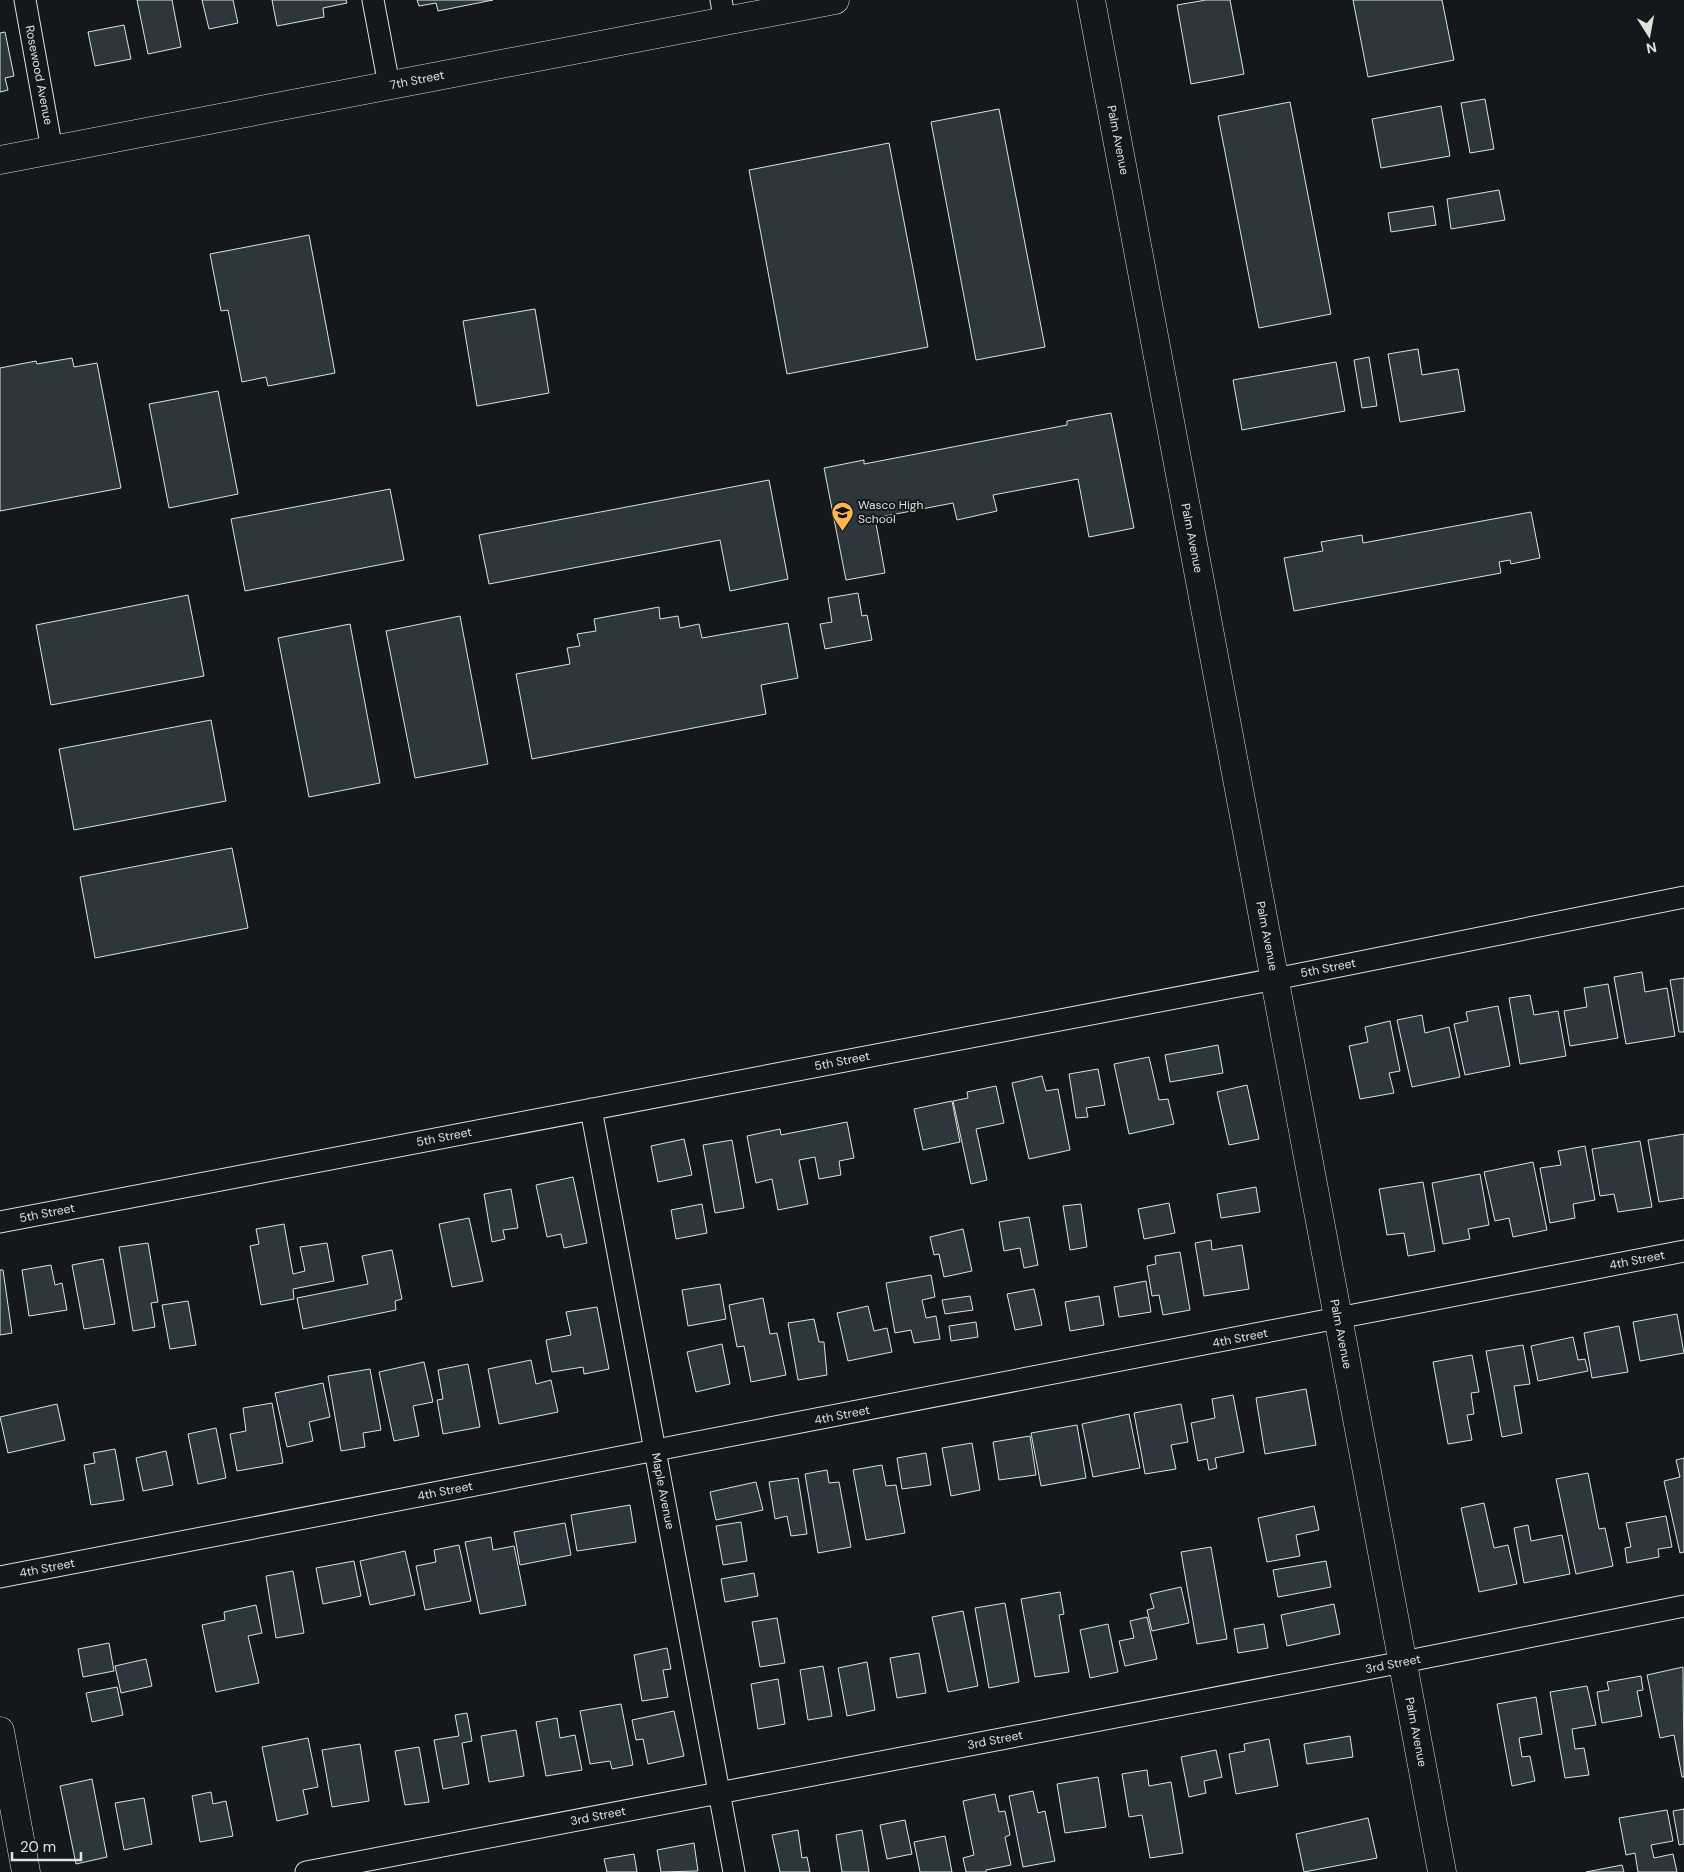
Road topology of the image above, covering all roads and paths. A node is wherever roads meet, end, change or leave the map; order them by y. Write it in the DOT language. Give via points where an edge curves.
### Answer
graph roads {
  1 [pos="25,0"];
  2 [pos="373,0"];
  3 [pos="835,0"];
  4 [pos="1091,0"];
  5 [pos="723,11"];
  6 [pos="389,85"];
  7 [pos="52,150"];
  8 [pos="0,160"];
  9 [pos="1684,897"];
  10 [pos="1275,979"];
  11 [pos="591,1109"];
  12 [pos="0,1222"];
  13 [pos="1684,1251"];
  14 [pos="1338,1319"];
  15 [pos="655,1451"];
  16 [pos="0,1577"];
  17 [pos="1684,1606"];
  18 [pos="1403,1662"];
  19 [pos="0,1731"];
  20 [pos="719,1793"];
  21 [pos="26,1872"];
  22 [pos="306,1872"];
  23 [pos="734,1872"];
  24 [pos="1442,1872"];
  1 -- 7 [label="street, Rosewood Avenue"];
  2 -- 6 [label="street"];
  3 -- 5 [label="main road, 7th Street"];
  4 -- 10 [label="main road, Palm Avenue"];
  5 -- 6 [label="main road, 7th Street"];
  6 -- 7 [label="main road, 7th Street"];
  7 -- 8 [label="main road, 7th Street"];
  9 -- 10 [label="street, 5th Street"];
  10 -- 11 [label="street, 5th Street"];
  10 -- 14 [label="main road, Palm Avenue"];
  11 -- 12 [label="street, 5th Street"];
  11 -- 15 [label="street, Maple Avenue"];
  13 -- 14 [label="street, 4th Street"];
  14 -- 15 [label="street, 4th Street"];
  14 -- 18 [label="main road, Palm Avenue"];
  15 -- 16 [label="street, 4th Street"];
  15 -- 20 [label="street, Maple Avenue"];
  17 -- 18 [label="street, 3rd Street"];
  18 -- 20 [label="street, 3rd Street"];
  18 -- 24 [label="main road, Palm Avenue"];
  19 -- 21 [label="main road"];
  20 -- 22 [label="street, 3rd Street"];
  20 -- 23 [label="street, Maple Avenue"];
}
